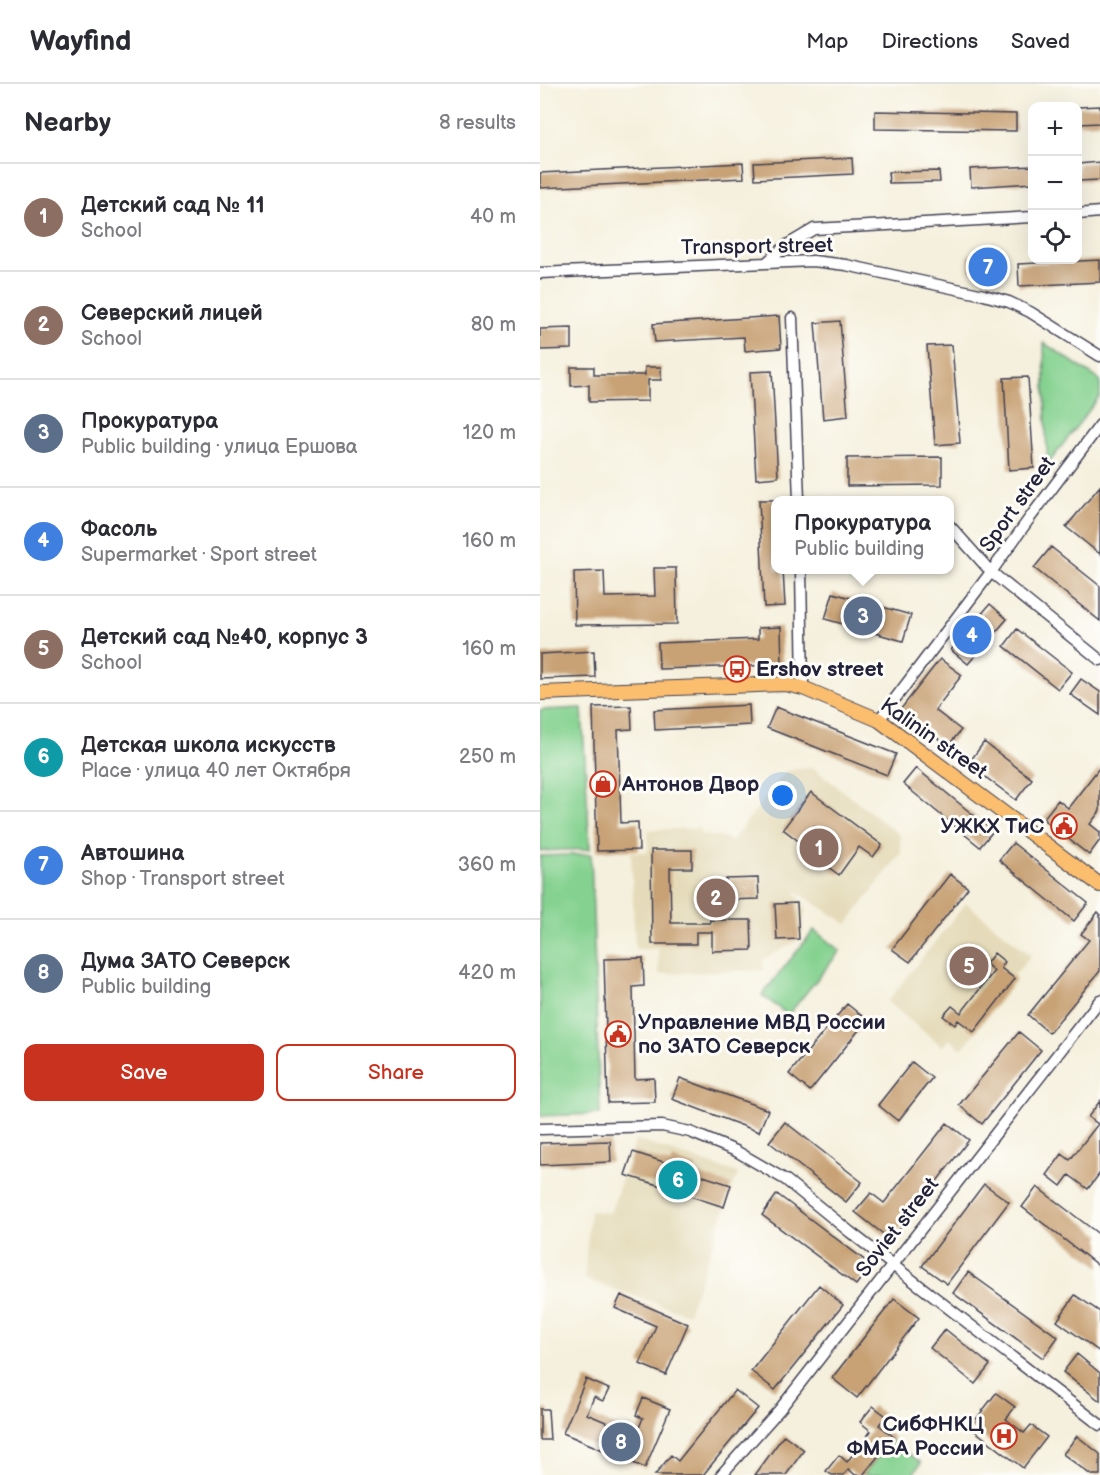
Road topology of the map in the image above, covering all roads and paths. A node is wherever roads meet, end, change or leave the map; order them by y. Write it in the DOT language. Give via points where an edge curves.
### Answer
graph roads {
  1 [pos="1100,212"];
  2 [pos="1082,214"];
  3 [pos="1028,217"];
  4 [pos="766,263"];
  5 [pos="540,273"];
  6 [pos="792,318"];
  7 [pos="1100,356"];
  8 [pos="1100,425"];
  9 [pos="800,496"];
  10 [pos="954,530"];
  11 [pos="991,572"];
  12 [pos="801,574"];
  13 [pos="1100,660"];
  14 [pos="803,688"];
  15 [pos="540,693"];
  16 [pos="879,720"];
  17 [pos="1100,885"];
  18 [pos="1100,1000"];
  19 [pos="540,1129"];
  20 [pos="892,1265"];
  21 [pos="1100,1425"];
  22 [pos="721,1475"];
  1 -- 2 [label="street"];
  3 -- 4 [label="street" via="814,229"];
  4 -- 5 [label="street, Transport street"];
  4 -- 7 [label="street, Transport street" via="813,261 846,265 984,295 1030,312"];
  6 -- 9 [label="street"];
  8 -- 11 [label="street, Sport street"];
  10 -- 11 [label="street"];
  11 -- 13 [label="street"];
  11 -- 16 [label="street, Sport street"];
  12 -- 14 [label="street"];
  14 -- 15 [label="main road, Kalinin street" via="785,684"];
  14 -- 16 [label="main road, Kalinin street"];
  16 -- 17 [label="main road, Kalinin street"];
  18 -- 20 [label="street, Soviet street"];
  19 -- 20 [label="street" via="662,1126 690,1132 736,1151 786,1180"];
  20 -- 21 [label="street"];
  20 -- 22 [label="street, Soviet street" via="780,1409"];
}
